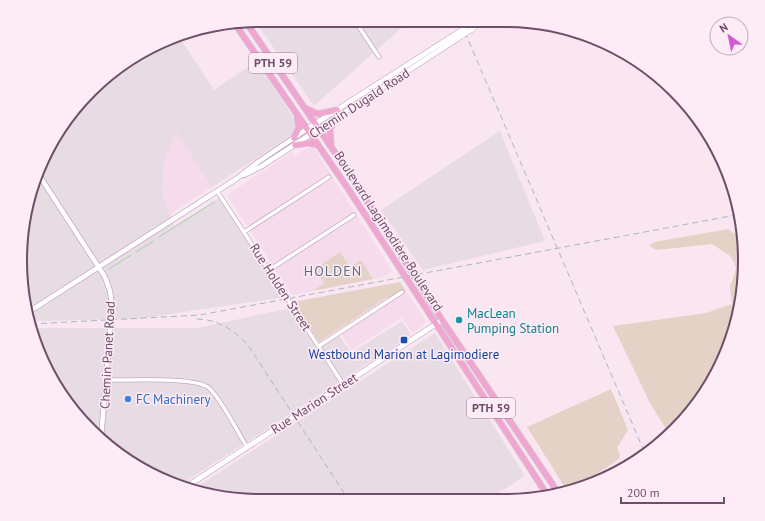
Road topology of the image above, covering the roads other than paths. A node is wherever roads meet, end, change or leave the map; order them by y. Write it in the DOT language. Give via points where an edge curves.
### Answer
graph roads {
  1 [pos="249,27"];
  2 [pos="358,27"];
  3 [pos="470,27"];
  4 [pos="238,28"];
  5 [pos="462,32"];
  6 [pos="379,57"];
  7 [pos="301,104"];
  8 [pos="337,110"];
  9 [pos="296,113"];
  10 [pos="337,117"];
  11 [pos="315,124"];
  12 [pos="307,129"];
  13 [pos="319,129"];
  14 [pos="311,134"];
  15 [pos="294,138"];
  16 [pos="295,145"];
  17 [pos="319,145"];
  18 [pos="331,148"];
  19 [pos="329,177"];
  20 [pos="42,179"];
  21 [pos="236,179"];
  22 [pos="217,191"];
  23 [pos="354,215"];
  24 [pos="244,232"];
  25 [pos="99,266"];
  26 [pos="269,270"];
  27 [pos="402,292"];
  28 [pos="32,310"];
  29 [pos="442,320"];
  30 [pos="436,324"];
  31 [pos="319,346"];
  32 [pos="107,380"];
  33 [pos="343,384"];
  34 [pos="102,432"];
  35 [pos="247,447"];
  36 [pos="191,484"];
  37 [pos="555,489"];
  38 [pos="545,491"];
  1 -- 7 [label="main road, Boulevard Lagimodière Boulevard / PTH 59"];
  2 -- 6 [label="street"];
  3 -- 5 [label="main road, Chemin Dugald Road, bridge"];
  4 -- 9 [label="main road, Boulevard Lagimodière Boulevard / PTH 59"];
  5 -- 8 [label="main road, Chemin Dugald Road"];
  5 -- 10 [label="main road, Chemin Dugald Road"];
  7 -- 8 [label="main road" via="316,114"];
  7 -- 11 [label="main road, Boulevard Lagimodière Boulevard / PTH 59"];
  8 -- 11 [label="main road, Chemin Dugald Road"];
  9 -- 12 [label="main road, Boulevard Lagimodière Boulevard / PTH 59"];
  9 -- 15 [label="main road" via="299,125"];
  10 -- 13 [label="main road, Chemin Dugald Road"];
  10 -- 18 [label="main road" via="330,129"];
  11 -- 12 [label="main road, Chemin Dugald Road"];
  11 -- 13 [label="main road, Boulevard Lagimodière Boulevard / PTH 59"];
  12 -- 14 [label="main road, Boulevard Lagimodière Boulevard / PTH 59"];
  12 -- 15 [label="street, Chemin Dugald Road"];
  13 -- 14 [label="main road, Chemin Dugald Road"];
  13 -- 18 [label="main road, Boulevard Lagimodière Boulevard / PTH 59"];
  14 -- 16 [label="street, Chemin Dugald Road"];
  14 -- 17 [label="main road, Boulevard Lagimodière Boulevard / PTH 59"];
  15 -- 21 [label="street, Chemin Dugald Road"];
  16 -- 17 [label="main road"];
  16 -- 21 [label="street, Chemin Dugald Road"];
  17 -- 30 [label="main road, Boulevard Lagimodière Boulevard / PTH 59"];
  18 -- 29 [label="main road, Boulevard Lagimodière Boulevard / PTH 59"];
  19 -- 24 [label="street"];
  20 -- 25 [label="street, Chemin Panet Road"];
  21 -- 22 [label="street, Chemin Dugald Road"];
  22 -- 24 [label="street, Rue Holden Street"];
  22 -- 25 [label="street, Chemin Dugald Road"];
  23 -- 26 [label="street"];
  24 -- 26 [label="street, Rue Holden Street"];
  25 -- 28 [label="street, Chemin Dugald Road"];
  25 -- 32 [label="street, Chemin Panet Road" via="110,291 112,306"];
  26 -- 31 [label="street, Rue Holden Street"];
  27 -- 31 [label="street"];
  29 -- 30 [label="main road, Rue Marion Street"];
  29 -- 37 [label="main road, Boulevard Lagimodière Boulevard / PTH 59"];
  30 -- 33 [label="main road, Rue Marion Street"];
  30 -- 38 [label="main road, Boulevard Lagimodière Boulevard / PTH 59"];
  31 -- 33 [label="street, Rue Holden Street"];
  32 -- 34 [label="street, Chemin Panet Road"];
  32 -- 35 [label="street" via="187,381 201,384 212,392"];
  33 -- 35 [label="main road, Rue Marion Street"];
  35 -- 36 [label="main road, Rue Marion Street"];
}
